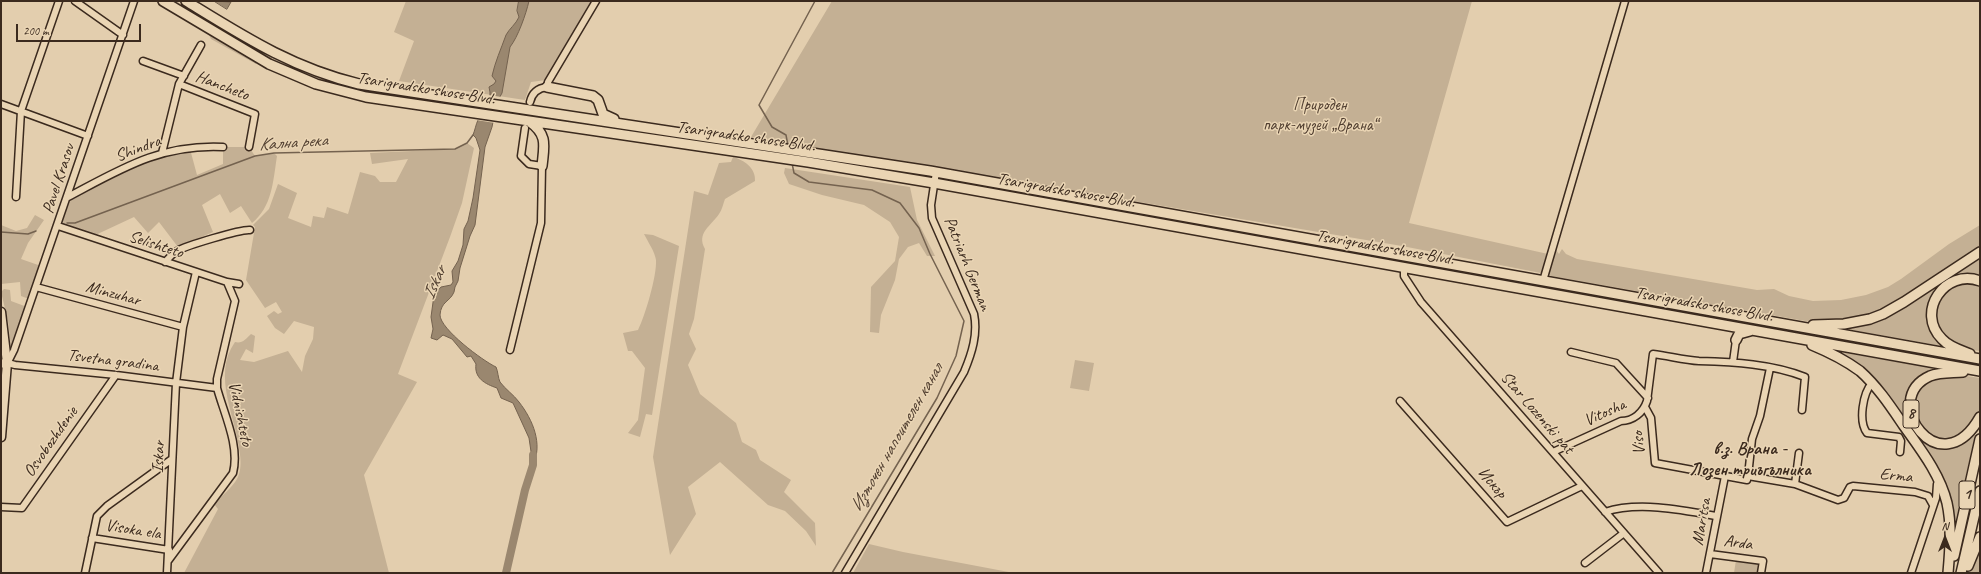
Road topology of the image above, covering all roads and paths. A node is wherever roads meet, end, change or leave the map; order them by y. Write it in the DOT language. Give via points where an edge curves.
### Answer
graph roads {
  1 [pos="59,1"];
  2 [pos="75,1"];
  3 [pos="134,1"];
  4 [pos="163,1"];
  5 [pos="186,1"];
  6 [pos="596,1"];
  7 [pos="1625,1"];
  8 [pos="124,35"];
  9 [pos="201,45"];
  10 [pos="143,61"];
  11 [pos="184,76"];
  12 [pos="179,84"];
  13 [pos="547,87"];
  14 [pos="530,102"];
  15 [pos="1,104"];
  16 [pos="600,108"];
  17 [pos="21,111"];
  18 [pos="568,115"];
  19 [pos="527,124"];
  20 [pos="563,126"];
  21 [pos="637,126"];
  22 [pos="88,136"];
  23 [pos="544,141"];
  24 [pos="223,147"];
  25 [pos="249,147"];
  26 [pos="162,153"];
  27 [pos="542,166"];
  28 [pos="936,172"];
  29 [pos="934,183"];
  30 [pos="16,197"];
  31 [pos="68,197"];
  32 [pos="58,226"];
  33 [pos="250,230"];
  34 [pos="1980,252"];
  35 [pos="166,262"];
  36 [pos="1404,267"];
  37 [pos="196,272"];
  38 [pos="1543,281"];
  39 [pos="1980,281"];
  40 [pos="227,282"];
  41 [pos="239,284"];
  42 [pos="36,287"];
  43 [pos="1,312"];
  44 [pos="1780,324"];
  45 [pos="1724,325"];
  46 [pos="183,327"];
  47 [pos="1753,330"];
  48 [pos="1790,337"];
  49 [pos="1736,340"];
  50 [pos="510,350"];
  51 [pos="1571,352"];
  52 [pos="1980,359"];
  53 [pos="1733,362"];
  54 [pos="3,363"];
  55 [pos="1770,368"];
  56 [pos="1980,372"];
  57 [pos="116,375"];
  58 [pos="176,383"];
  59 [pos="1872,383"];
  60 [pos="217,388"];
  61 [pos="1648,398"];
  62 [pos="1400,401"];
  63 [pos="1645,407"];
  64 [pos="1802,410"];
  65 [pos="2,414"];
  66 [pos="1980,417"];
  67 [pos="1,437"];
  68 [pos="1980,438"];
  69 [pos="1553,452"];
  70 [pos="1900,452"];
  71 [pos="1799,454"];
  72 [pos="172,459"];
  73 [pos="1725,476"];
  74 [pos="1748,476"];
  75 [pos="1940,482"];
  76 [pos="1795,484"];
  77 [pos="1582,486"];
  78 [pos="1980,491"];
  79 [pos="1933,505"];
  80 [pos="1,507"];
  81 [pos="1605,512"];
  82 [pos="1716,516"];
  83 [pos="1624,532"];
  84 [pos="92,538"];
  85 [pos="1980,538"];
  86 [pos="169,550"];
  87 [pos="1710,554"];
  88 [pos="168,561"];
  89 [pos="1585,564"];
  90 [pos="85,573"];
  91 [pos="167,573"];
  92 [pos="845,573"];
  93 [pos="1659,573"];
  94 [pos="1706,573"];
  95 [pos="1761,573"];
  96 [pos="1911,573"];
  97 [pos="1950,573"];
  98 [pos="1961,573"];
  99 [pos="1965,573"];
  1 -- 17 [label="street"];
  2 -- 8 [label="street"];
  3 -- 8 [label="street, Pavel Krasov"];
  4 -- 19 [label="highway, Tsarigradsko shose Blvd." via="256,57 304,80 366,96 511,118"];
  5 -- 18 [label="highway, Tsarigradsko shose Blvd." via="273,53 319,72 364,85"];
  6 -- 13 [label="street"];
  7 -- 38 [label="street"];
  8 -- 22 [label="street, Pavel Krasov"];
  9 -- 11 [label="street"];
  10 -- 11 [label="street, Hancheto"];
  11 -- 12 [label="street"];
  12 -- 25 [label="street, Hancheto" via="255,114"];
  12 -- 26 [label="street"];
  13 -- 14 [label="street" via="534,92"];
  13 -- 16 [label="highway" via="593,96 598,100"];
  15 -- 17 [label="street"];
  16 -- 18 [label="highway" via="592,114"];
  16 -- 21 [label="highway" via="607,117"];
  17 -- 22 [label="street"];
  17 -- 30 [label="street"];
  18 -- 21 [label="highway, Tsarigradsko shose Blvd."];
  19 -- 20 [label="highway, Tsarigradsko shose Blvd."];
  19 -- 23 [label="highway" via="540,130"];
  19 -- 27 [label="street" via="522,156 529,164"];
  20 -- 23 [label="highway" via="551,131"];
  20 -- 29 [label="highway, Tsarigradsko shose Blvd."];
  21 -- 28 [label="highway, Tsarigradsko shose Blvd."];
  22 -- 31 [label="street, Pavel Krasov"];
  23 -- 27 [label="highway"];
  24 -- 26 [label="street, Shindra" via="190,148"];
  26 -- 31 [label="street, Shindra" via="135,162"];
  27 -- 50 [label="street" via="541,223"];
  28 -- 29 [label="street, Patriarh German"];
  28 -- 38 [label="highway, Tsarigradsko shose Blvd."];
  29 -- 36 [label="highway, Tsarigradsko shose Blvd."];
  29 -- 92 [label="street, Patriarh German" via="932,218 974,314 975,340 964,372"];
  31 -- 32 [label="street, Pavel Krasov"];
  32 -- 35 [label="street, Selishteto"];
  32 -- 42 [label="street, Pavel Krasov"];
  33 -- 35 [label="street" via="244,229 179,250"];
  34 -- 44 [label="highway" via="1904,302 1870,319 1833,325"];
  35 -- 37 [label="street, Selishteto"];
  36 -- 45 [label="highway, Tsarigradsko shose Blvd."];
  36 -- 69 [label="street, Star Lozenski pat" via="1404,276 1421,302"];
  37 -- 40 [label="street, Selishteto"];
  37 -- 46 [label="street, Iskar"];
  38 -- 44 [label="highway, Tsarigradsko shose Blvd."];
  39 -- 52 [label="highway" via="1963,279 1948,284 1937,296 1931,313 1934,327 1942,340"];
  40 -- 41 [label="street, Selishteto"];
  40 -- 60 [label="street, Vidnishteto" via="235,300"];
  42 -- 46 [label="street, Minzuhar"];
  42 -- 54 [label="street, Pavel Krasov" via="14,350"];
  43 -- 54 [label="main road"];
  44 -- 52 [label="highway, Tsarigradsko shose Blvd."];
  45 -- 47 [label="highway, Tsarigradsko shose Blvd."];
  45 -- 49 [label="highway" via="1734,333"];
  46 -- 58 [label="street, Iskar"];
  47 -- 48 [label="highway, Tsarigradsko shose Blvd."];
  47 -- 49 [label="highway" via="1739,334"];
  48 -- 56 [label="highway, Tsarigradsko shose Blvd."];
  48 -- 59 [label="highway" via="1835,355"];
  49 -- 53 [label="street"];
  51 -- 61 [label="street" via="1616,364"];
  53 -- 55 [label="street"];
  53 -- 61 [label="street" via="1692,360 1653,354"];
  54 -- 57 [label="street, Tsvetna gradina"];
  54 -- 65 [label="main road"];
  55 -- 64 [label="street" via="1805,377"];
  55 -- 74 [label="street" via="1760,416 1752,439"];
  56 -- 66 [label="highway, 8" via="1944,373 1928,377 1914,392 1910,410 1918,430 1927,438 1940,443 1965,438"];
  57 -- 58 [label="street, Tsvetna gradina"];
  57 -- 80 [label="street, Osvobozhdenie" via="22,508"];
  58 -- 60 [label="street, Tsvetna gradina"];
  58 -- 72 [label="street, Iskar"];
  59 -- 70 [label="street" via="1865,396 1864,429 1867,433 1898,438 1901,441"];
  59 -- 75 [label="highway" via="1922,452"];
  60 -- 88 [label="street, Vidnishteto" via="234,449 233,474"];
  61 -- 63 [label="street"];
  62 -- 77 [label="street, Искър" via="1507,522"];
  63 -- 69 [label="street, Vitosha" via="1633,419 1621,421"];
  63 -- 73 [label="street, Viso" via="1651,418 1655,463"];
  65 -- 67 [label="main road"];
  68 -- 97 [label="highway, 1"];
  69 -- 77 [label="street, Star Lozenski pat"];
  71 -- 76 [label="street"];
  72 -- 84 [label="street" via="107,506 97,516"];
  72 -- 86 [label="street, Iskar"];
  73 -- 74 [label="street, Viso" via="1748,480"];
  73 -- 82 [label="street, Maritsa"];
  74 -- 76 [label="street"];
  75 -- 79 [label="street" via="1937,484"];
  75 -- 97 [label="highway" via="1950,520"];
  76 -- 79 [label="street, Erma" via="1838,500 1844,498 1853,486 1915,492 1928,496"];
  77 -- 81 [label="street, Star Lozenski pat"];
  78 -- 98 [label="highway, 1"];
  79 -- 96 [label="street"];
  81 -- 82 [label="street" via="1619,508 1661,508"];
  81 -- 83 [label="street, Star Lozenski pat"];
  82 -- 87 [label="street, Maritsa"];
  83 -- 89 [label="street"];
  83 -- 93 [label="street, Star Lozenski pat"];
  84 -- 86 [label="street, Visoka ela"];
  84 -- 90 [label="street"];
  85 -- 99 [label="highway"];
  86 -- 88 [label="street, Iskar"];
  87 -- 94 [label="street, Maritsa"];
  87 -- 95 [label="street, Arda" via="1763,561"];
  88 -- 91 [label="street, Iskar"];
}
